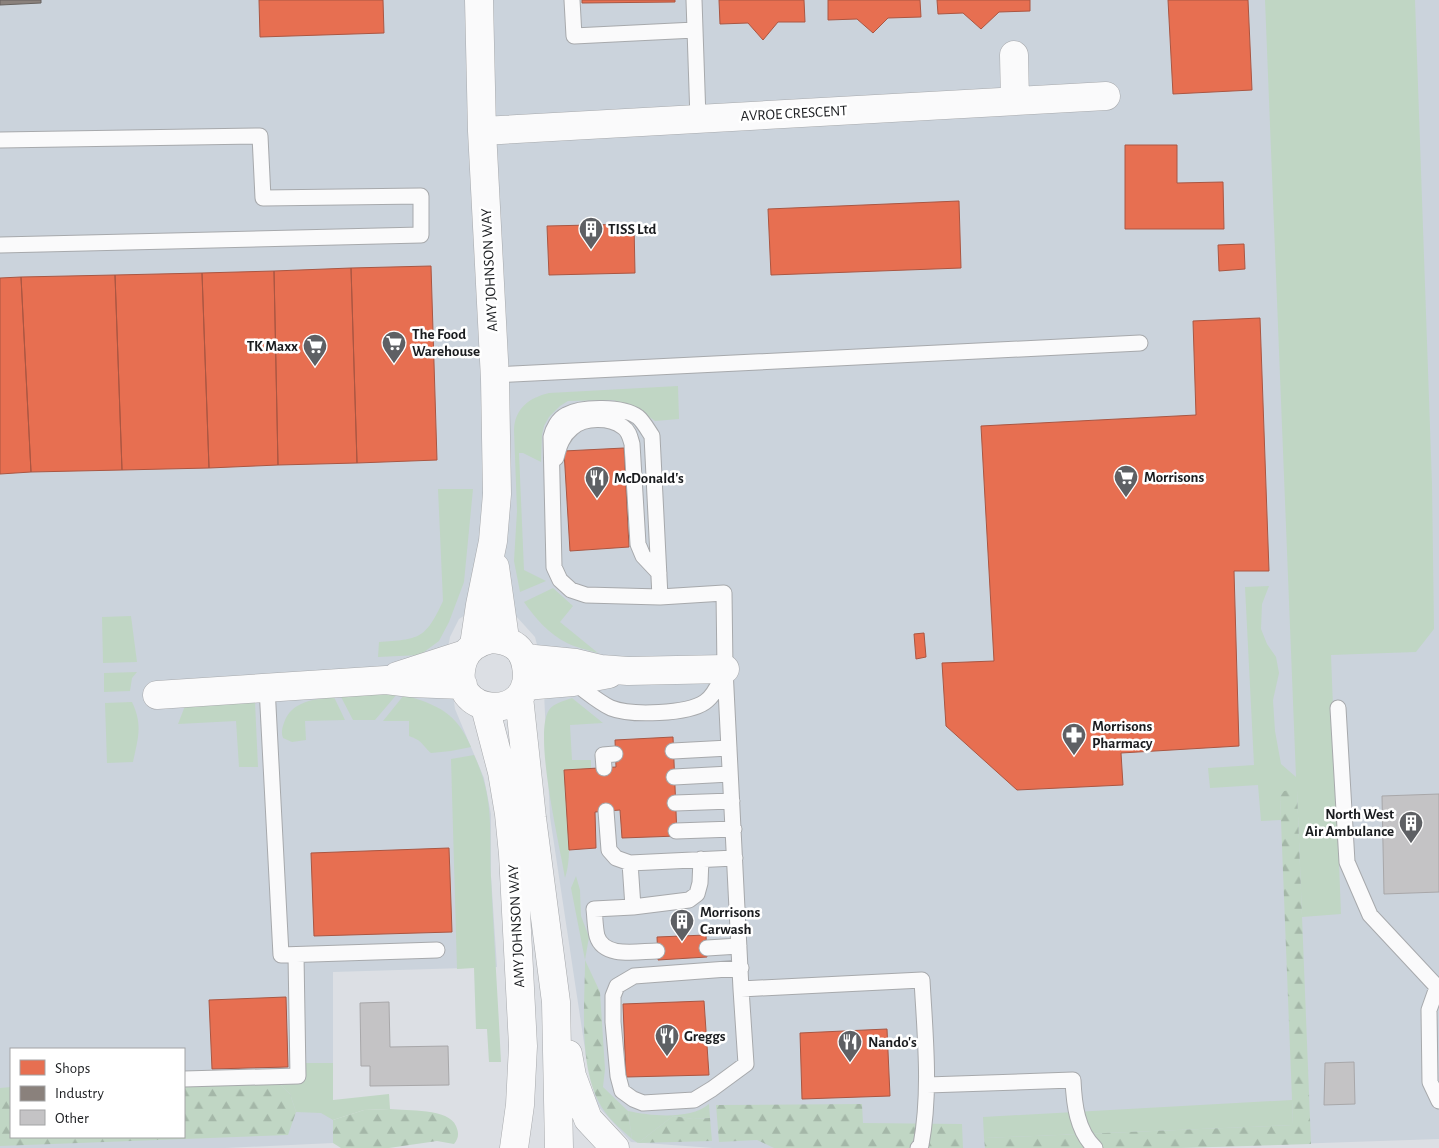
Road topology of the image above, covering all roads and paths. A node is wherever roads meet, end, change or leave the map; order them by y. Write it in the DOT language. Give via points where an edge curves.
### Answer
graph roads {
  1 [pos="479,0"];
  2 [pos="572,0"];
  3 [pos="694,0"];
  4 [pos="695,30"];
  5 [pos="1014,55"];
  6 [pos="1106,96"];
  7 [pos="1015,101"];
  8 [pos="698,119"];
  9 [pos="482,131"];
  10 [pos="0,140"];
  11 [pos="0,244"];
  12 [pos="1140,342"];
  13 [pos="494,375"];
  14 [pos="552,479"];
  15 [pos="493,540"];
  16 [pos="659,574"];
  17 [pos="660,597"];
  18 [pos="505,640"];
  19 [pos="469,650"];
  20 [pos="524,658"];
  21 [pos="725,669"];
  22 [pos="628,671"];
  23 [pos="386,680"];
  24 [pos="573,682"];
  25 [pos="463,685"];
  26 [pos="267,687"];
  27 [pos="522,691"];
  28 [pos="157,695"];
  29 [pos="485,707"];
  30 [pos="1338,708"];
  31 [pos="729,748"];
  32 [pos="674,751"];
  33 [pos="615,754"];
  34 [pos="604,768"];
  35 [pos="730,774"];
  36 [pos="674,777"];
  37 [pos="732,801"];
  38 [pos="675,804"];
  39 [pos="606,811"];
  40 [pos="734,829"];
  41 [pos="676,831"];
  42 [pos="735,858"];
  43 [pos="700,859"];
  44 [pos="630,863"];
  45 [pos="633,907"];
  46 [pos="739,946"];
  47 [pos="707,948"];
  48 [pos="437,950"];
  49 [pos="657,950"];
  50 [pos="296,955"];
  51 [pos="741,968"];
  52 [pos="741,989"];
  53 [pos="1439,989"];
  54 [pos="556,1002"];
  55 [pos="185,1079"];
  56 [pos="927,1085"];
  57 [pos="1439,1101"];
  58 [pos="514,1148"];
  59 [pos="558,1148"];
  60 [pos="615,1148"];
  61 [pos="918,1148"];
  62 [pos="1095,1148"];
  1 -- 9 [label="street, AMY JOHNSON WAY"];
  2 -- 4 [label="lane" via="574,36"];
  3 -- 4 [label="lane"];
  4 -- 8 [label="lane"];
  5 -- 7 [label="street"];
  6 -- 7 [label="street, AVROE CRESCENT"];
  7 -- 8 [label="street, AVROE CRESCENT"];
  8 -- 9 [label="street, AVROE CRESCENT"];
  9 -- 13 [label="street, AMY JOHNSON WAY"];
  10 -- 11 [label="lane" via="260,136 263,198 421,196 421,236"];
  12 -- 13 [label="lane"];
  13 -- 15 [label="street, AMY JOHNSON WAY" via="497,494"];
  14 -- 16 [label="lane" via="560,444 572,428 594,421 606,421 624,428 632,444 638,544 643,556"];
  14 -- 16 [label="lane" via="551,437 565,415 590,409 622,409 638,417 652,436"];
  14 -- 17 [label="lane" via="554,568 560,580 571,590 586,595"];
  15 -- 18 [label="street, AMY JOHNSON WAY" via="496,586"];
  15 -- 19 [label="street, AMY JOHNSON WAY"];
  16 -- 17 [label="lane"];
  17 -- 21 [label="lane" via="724,593"];
  18 -- 19 [label="street" via="491,639"];
  18 -- 20 [label="street" via="516,646"];
  19 -- 23 [label="street"];
  19 -- 25 [label="street" via="460,675"];
  20 -- 22 [label="street"];
  20 -- 27 [label="street" via="527,671"];
  21 -- 22 [label="street"];
  21 -- 24 [label="lane" via="718,687 704,703 669,712 626,712 610,708"];
  21 -- 31 [label="lane"];
  22 -- 24 [label="street"];
  23 -- 25 [label="street"];
  23 -- 26 [label="street"];
  24 -- 27 [label="street"];
  25 -- 29 [label="street" via="470,698"];
  26 -- 28 [label="street"];
  26 -- 50 [label="lane" via="281,955"];
  27 -- 29 [label="street" via="512,703"];
  27 -- 54 [label="street, AMY JOHNSON WAY" via="532,818"];
  29 -- 58 [label="street, AMY JOHNSON WAY" via="502,772 512,854 523,1046"];
  30 -- 53 [label="lane" via="1347,862 1370,915"];
  31 -- 32 [label="lane"];
  31 -- 35 [label="lane"];
  33 -- 34 [label="lane" via="604,755"];
  35 -- 36 [label="lane"];
  35 -- 37 [label="lane"];
  37 -- 38 [label="lane"];
  37 -- 40 [label="lane"];
  39 -- 44 [label="lane" via="615,833 609,850 616,858"];
  40 -- 41 [label="lane"];
  40 -- 42 [label="lane"];
  42 -- 43 [label="lane"];
  42 -- 46 [label="lane"];
  43 -- 44 [label="lane"];
  43 -- 45 [label="lane" via="698,894 689,900"];
  44 -- 45 [label="lane"];
  45 -- 49 [label="lane" via="594,909 597,937 605,947 615,952"];
  46 -- 47 [label="lane"];
  46 -- 51 [label="lane"];
  48 -- 50 [label="lane"];
  50 -- 55 [label="lane" via="298,1076"];
  51 -- 52 [label="lane"];
  51 -- 52 [label="lane" via="634,976 617,986 613,996 613,1022 622,1091 643,1103 694,1100 746,1064"];
  52 -- 56 [label="lane" via="922,980"];
  53 -- 57 [label="lane" via="1429,1010 1430,1082"];
  54 -- 59 [label="street, AMY JOHNSON WAY"];
  54 -- 60 [label="street, AMY JOHNSON WAY" via="572,1076 588,1119"];
  56 -- 61 [label="lane" via="926,1117"];
  56 -- 62 [label="lane" via="1073,1080 1074,1106 1088,1141"];
}
